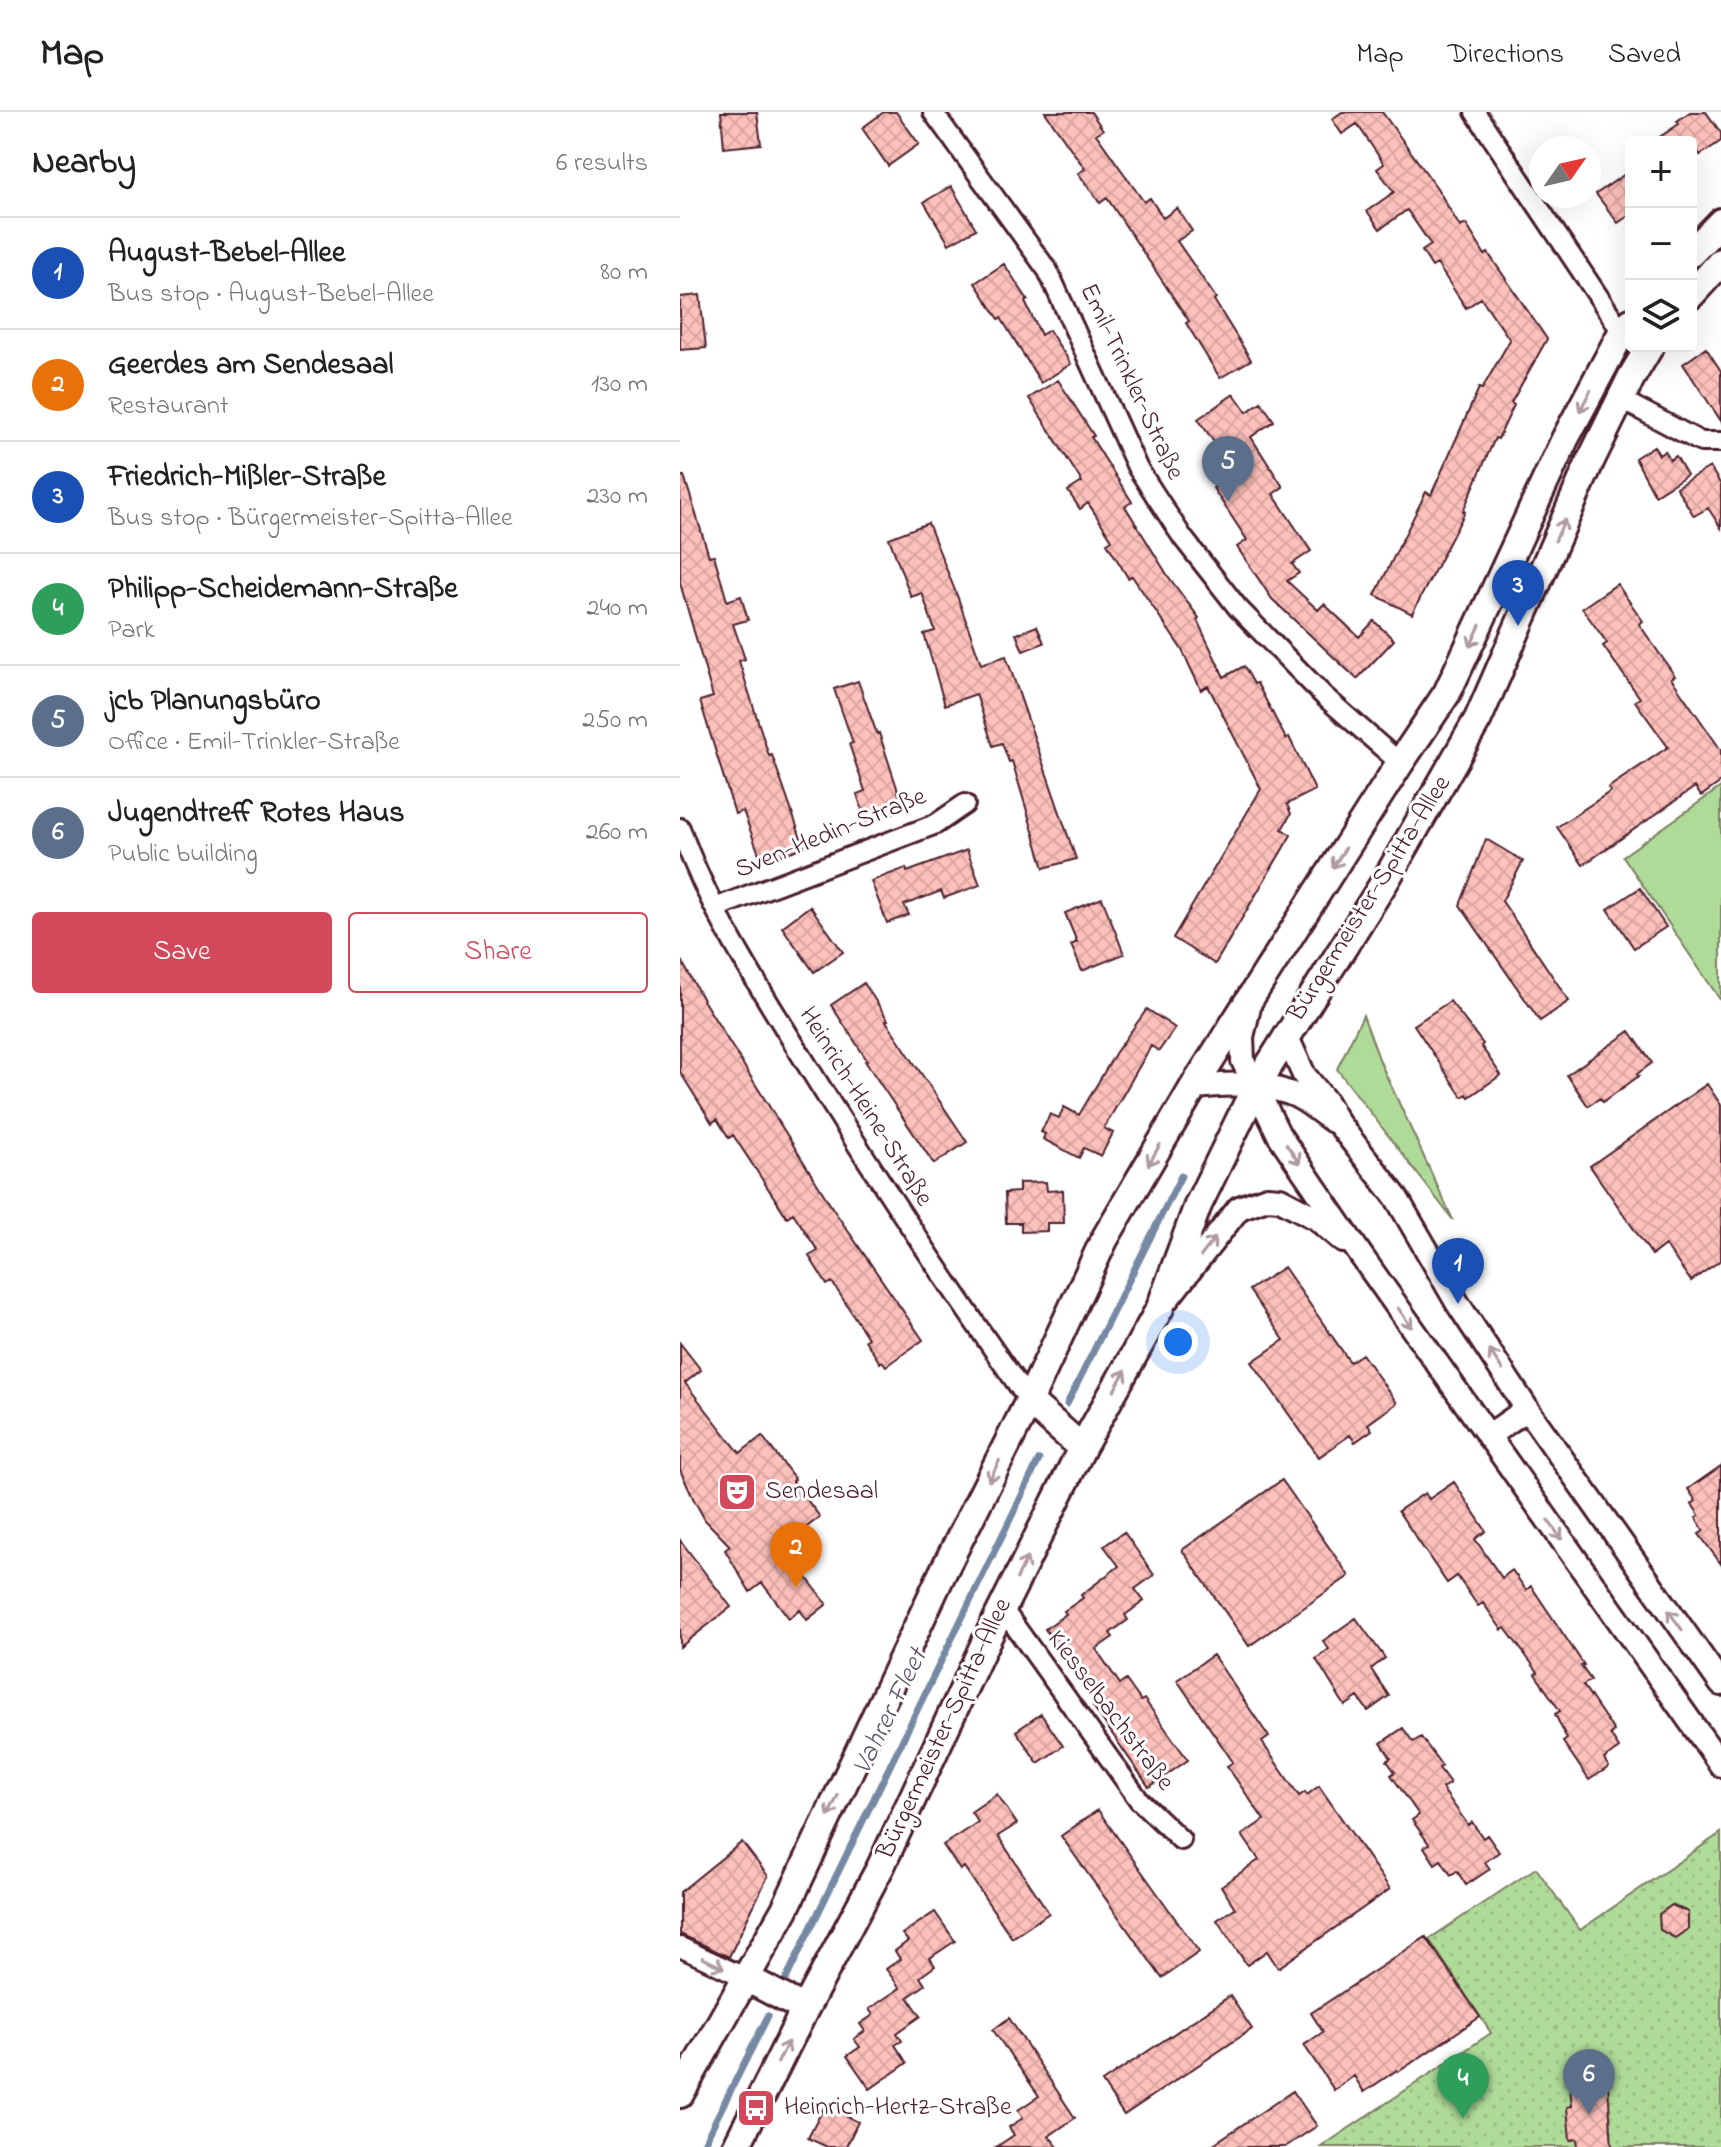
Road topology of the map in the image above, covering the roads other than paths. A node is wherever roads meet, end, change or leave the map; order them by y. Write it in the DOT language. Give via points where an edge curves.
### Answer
graph roads {
  1 [pos="933,112"];
  2 [pos="1475,112"];
  3 [pos="1721,222"];
  4 [pos="1697,247"];
  5 [pos="1721,262"];
  6 [pos="1697,288"];
  7 [pos="1625,324"];
  8 [pos="1625,331"];
  9 [pos="1647,352"];
  10 [pos="1620,399"];
  11 [pos="1721,442"];
  12 [pos="1400,763"];
  13 [pos="965,804"];
  14 [pos="680,828"];
  15 [pos="715,908"];
  16 [pos="1253,993"];
  17 [pos="1286,1035"];
  18 [pos="1256,1086"];
  19 [pos="1193,1088"];
  20 [pos="1338,1123"];
  21 [pos="1360,1254"];
  22 [pos="1160,1308"];
  23 [pos="1029,1401"];
  24 [pos="1527,1409"];
  25 [pos="1488,1436"];
  26 [pos="1082,1448"];
  27 [pos="1002,1608"];
  28 [pos="1721,1684"];
  29 [pos="1721,1765"];
  30 [pos="1181,1840"];
  31 [pos="680,1947"];
  32 [pos="746,1978"];
  33 [pos="788,2000"];
  34 [pos="680,2094"];
  35 [pos="736,2147"];
  1 -- 12 [label="street, Emil-Trinkler-Straße" via="1048,271 1137,467 1183,538 1238,608 1324,696"];
  2 -- 7 [label="street"];
  3 -- 4 [label="main road"];
  5 -- 6 [label="main road"];
  8 -- 12 [label="main road, Bürgermeister-Spitta-Allee, one-way" via="1565,439 1447,693"];
  9 -- 10 [label="main road, Bürgermeister-Spitta-Allee"];
  10 -- 11 [label="street" via="1701,442"];
  17 -- 10 [label="main road, Bürgermeister-Spitta-Allee, one-way" via="1387,878 1486,703"];
  12 -- 16 [label="main road, Bürgermeister-Spitta-Allee, one-way"];
  13 -- 15 [label="street, Sven-Hedin-Straße" via="936,824"];
  14 -- 15 [label="street, Heinrich-Heine-Straße"];
  15 -- 23 [label="street, Heinrich-Heine-Straße" via="925,1251"];
  16 -- 18 [label="street" via="1242,1037 1243,1061"];
  16 -- 19 [label="main road, Bürgermeister-Spitta-Allee"];
  17 -- 18 [label="main road, Bürgermeister-Spitta-Allee"];
  17 -- 20 [label="street" via="1304,1075"];
  18 -- 19 [label="street"];
  18 -- 20 [label="street" via="1292,1094"];
  18 -- 21 [label="street, one-way" via="1279,1135"];
  18 -- 22 [label="main road, Bürgermeister-Spitta-Allee" via="1198,1205"];
  19 -- 23 [label="main road, Bürgermeister-Spitta-Allee, one-way" via="1104,1240"];
  24 -- 20 [label="street, one-way" via="1396,1197"];
  22 -- 21 [label="street, one-way" via="1239,1208 1267,1198 1316,1218"];
  21 -- 25 [label="street, one-way"];
  26 -- 22 [label="main road, Bürgermeister-Spitta-Allee, one-way"];
  23 -- 26 [label="main road"];
  23 -- 32 [label="main road, Bürgermeister-Spitta-Allee, one-way" via="785,1909"];
  24 -- 25 [label="street"];
  28 -- 24 [label="street, one-way"];
  25 -- 29 [label="street, one-way"];
  27 -- 26 [label="main road, Bürgermeister-Spitta-Allee, one-way"];
  27 -- 30 [label="street, Kiesselbachstraße" via="1139,1800"];
  27 -- 33 [label="main road, Bürgermeister-Spitta-Allee" via="881,1866"];
  31 -- 32 [label="street, one-way"];
  32 -- 33 [label="main road"];
  32 -- 34 [label="main road, Bürgermeister-Spitta-Allee"];
  35 -- 33 [label="main road, Bürgermeister-Spitta-Allee, one-way"];
}
